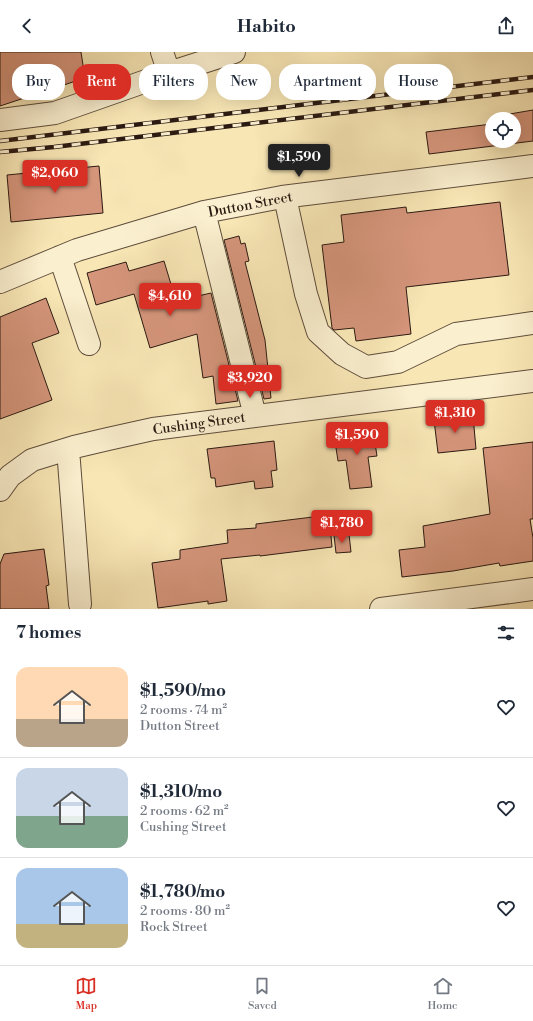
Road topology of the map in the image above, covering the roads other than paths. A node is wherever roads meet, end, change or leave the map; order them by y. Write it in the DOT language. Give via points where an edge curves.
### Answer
graph roads {
  1 [pos="162,52"];
  2 [pos="230,53"];
  3 [pos="166,64"];
  4 [pos="196,64"];
  5 [pos="139,84"];
  6 [pos="0,120"];
  7 [pos="533,166"];
  8 [pos="285,197"];
  9 [pos="204,212"];
  10 [pos="60,257"];
  11 [pos="0,282"];
  12 [pos="533,323"];
  13 [pos="89,344"];
  14 [pos="533,381"];
  15 [pos="255,416"];
  16 [pos="68,449"];
  17 [pos="0,490"];
  18 [pos="533,589"];
  19 [pos="80,604"];
  20 [pos="381,609"];
  1 -- 3 [label="street"];
  2 -- 4 [label="street"];
  5 -- 6 [label="street" via="54,114"];
  7 -- 8 [label="street, Dutton Street"];
  8 -- 9 [label="street, Dutton Street"];
  8 -- 12 [label="street" via="306,294 318,332 342,354 366,367 398,362 456,334"];
  9 -- 10 [label="street, Dutton Street"];
  9 -- 15 [label="street"];
  10 -- 11 [label="street, Dutton Street"];
  10 -- 13 [label="street"];
  14 -- 15 [label="street, Cushing Street"];
  15 -- 16 [label="street, Cushing Street" via="153,429"];
  16 -- 17 [label="street, Cushing Street" via="32,460 10,476"];
  16 -- 19 [label="street"];
  18 -- 20 [label="street"];
}
